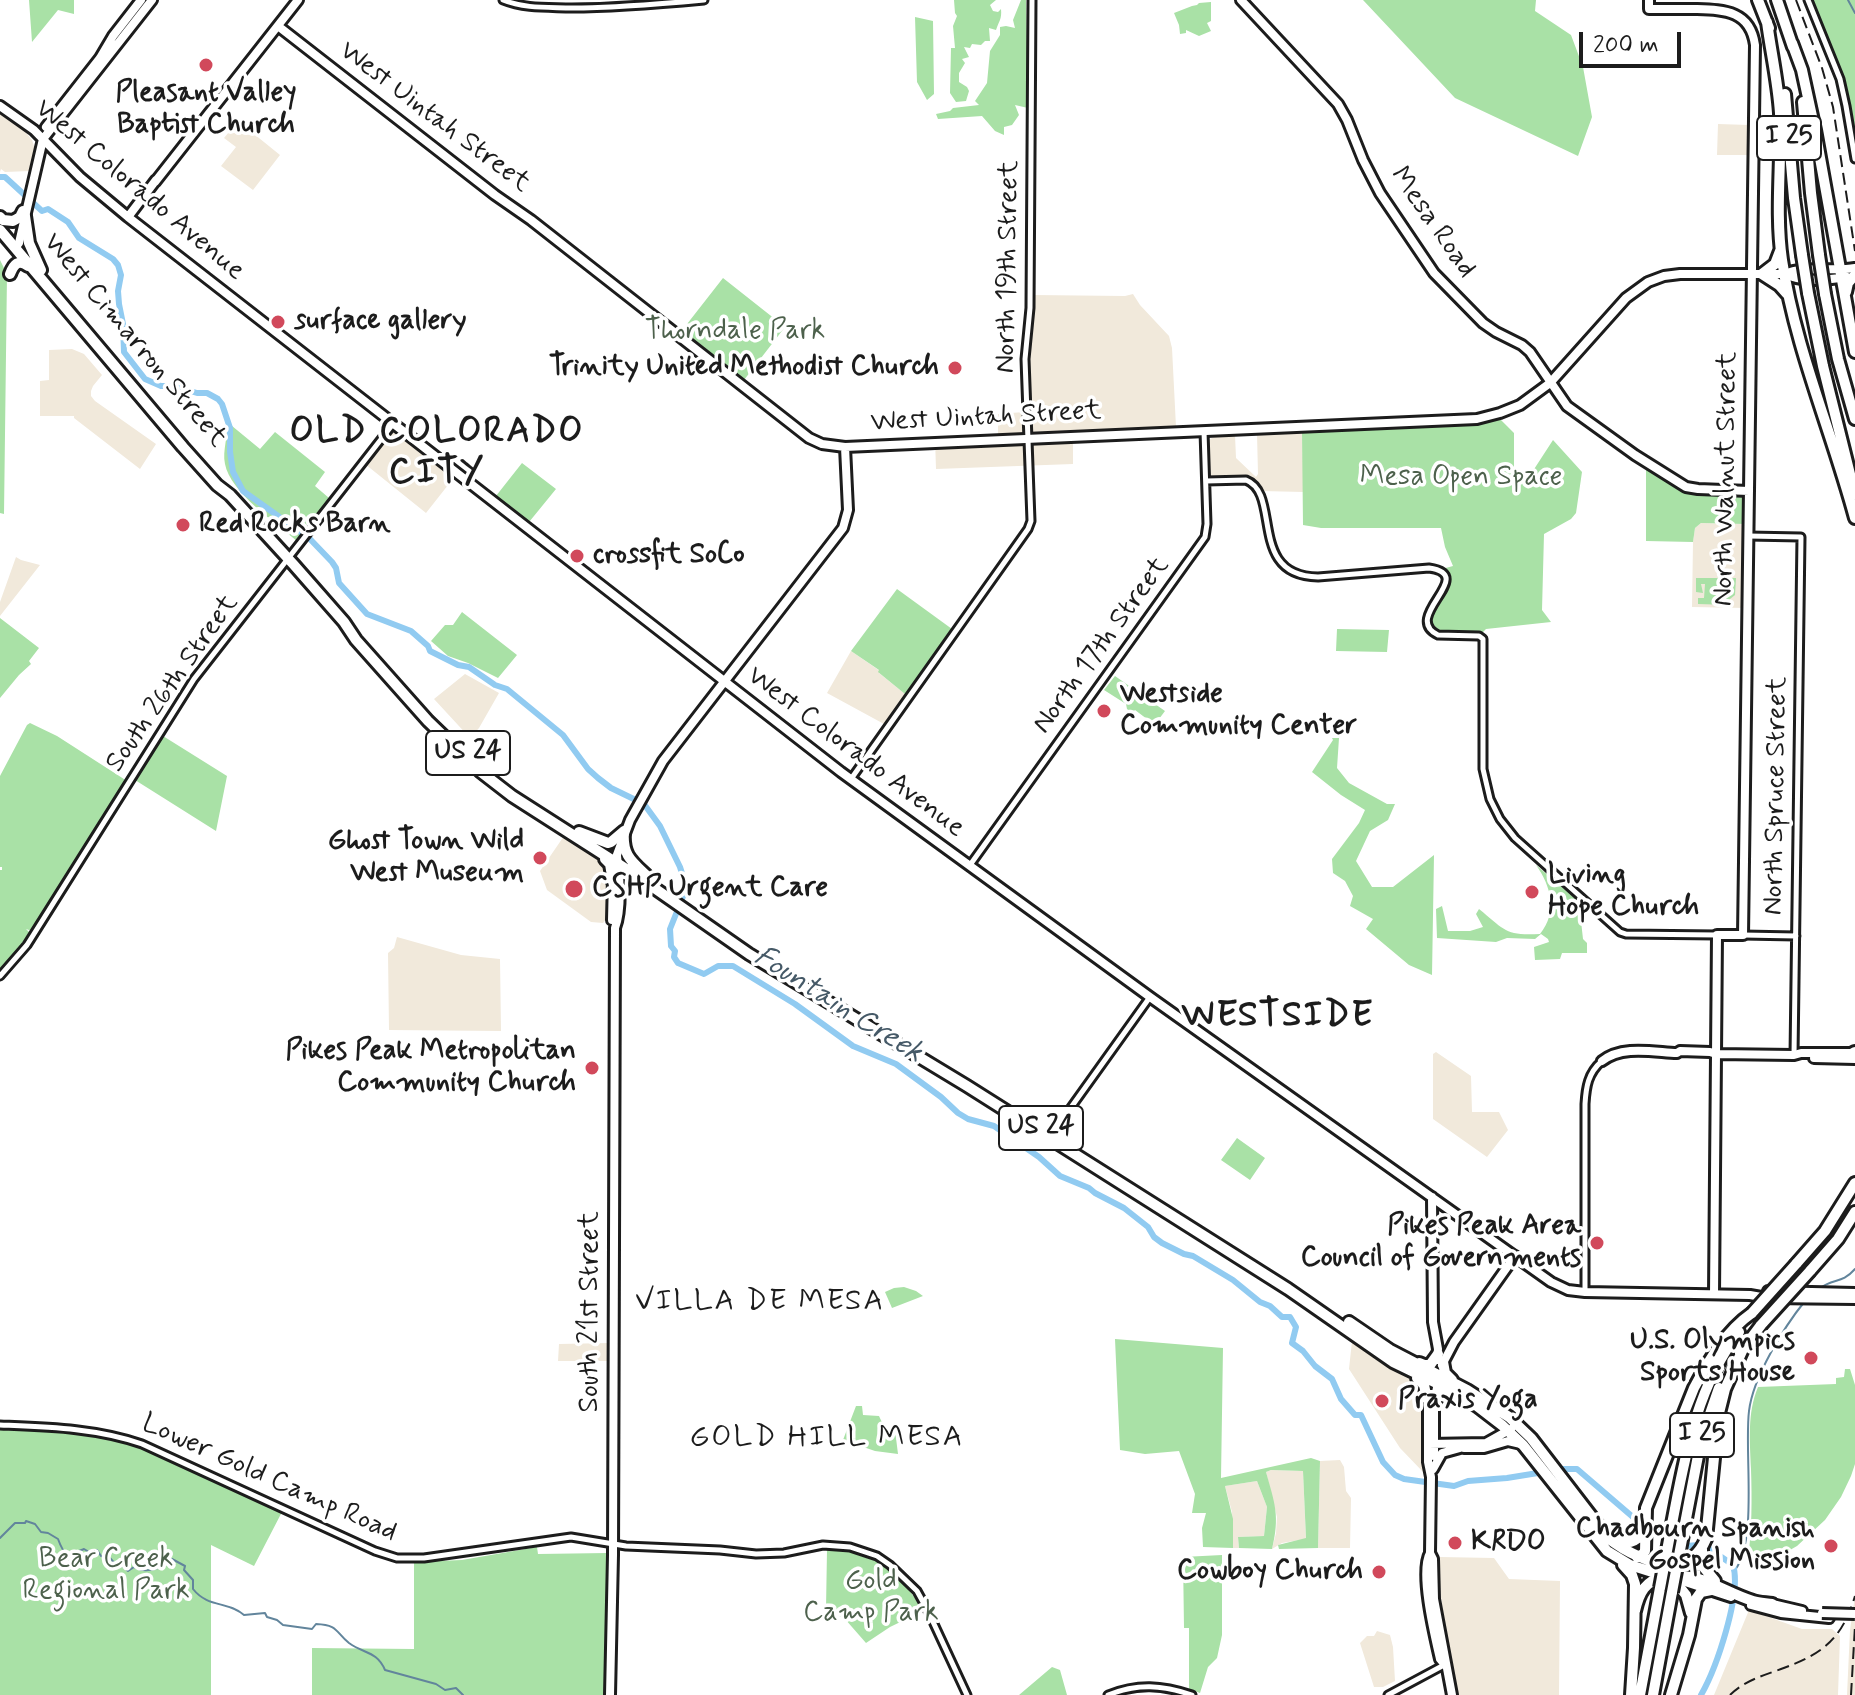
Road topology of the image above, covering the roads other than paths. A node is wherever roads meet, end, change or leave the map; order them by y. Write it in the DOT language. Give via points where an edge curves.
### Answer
graph roads {
  1 [pos="141,0"];
  2 [pos="152,0"];
  3 [pos="298,0"];
  4 [pos="503,0"];
  5 [pos="704,0"];
  6 [pos="1032,0"];
  7 [pos="1241,0"];
  8 [pos="1758,0"];
  9 [pos="1777,0"];
  10 [pos="1808,0"];
  11 [pos="1649,5"];
  12 [pos="1767,22"];
  13 [pos="278,26"];
  14 [pos="1792,43"];
  15 [pos="0,106"];
  16 [pos="41,137"];
  17 [pos="58,154"];
  18 [pos="38,159"];
  19 [pos="1855,159"];
  20 [pos="29,191"];
  21 [pos="25,209"];
  22 [pos="128,217"];
  23 [pos="0,218"];
  24 [pos="0,230"];
  25 [pos="16,243"];
  26 [pos="1781,249"];
  27 [pos="1838,254"];
  28 [pos="1855,268"];
  29 [pos="37,270"];
  30 [pos="10,274"];
  31 [pos="1757,274"];
  32 [pos="1785,274"];
  33 [pos="1841,274"];
  34 [pos="1855,275"];
  35 [pos="1845,293"];
  36 [pos="1789,299"];
  37 [pos="1855,352"];
  38 [pos="1550,383"];
  39 [pos="1855,419"];
  40 [pos="393,424"];
  41 [pos="1220,430"];
  42 [pos="1204,431"];
  43 [pos="1028,439"];
  44 [pos="1205,442"];
  45 [pos="845,447"];
  46 [pos="1206,481"];
  47 [pos="1749,491"];
  48 [pos="1855,494"];
  49 [pos="1855,518"];
  50 [pos="1748,536"];
  51 [pos="288,558"];
  52 [pos="344,622"];
  53 [pos="724,683"];
  54 [pos="850,779"];
  55 [pos="624,831"];
  56 [pos="579,832"];
  57 [pos="585,843"];
  58 [pos="617,861"];
  59 [pos="969,866"];
  60 [pos="642,876"];
  61 [pos="616,883"];
  62 [pos="688,908"];
  63 [pos="1717,935"];
  64 [pos="1743,935"];
  65 [pos="1796,936"];
  66 [pos="0,976"];
  67 [pos="1150,997"];
  68 [pos="1716,1054"];
  69 [pos="1794,1055"];
  70 [pos="1854,1056"];
  71 [pos="1602,1061"];
  72 [pos="1021,1115"];
  73 [pos="1061,1121"];
  74 [pos="1081,1153"];
  75 [pos="1855,1172"];
  76 [pos="1855,1183"];
  77 [pos="1432,1197"];
  78 [pos="1855,1214"];
  79 [pos="1832,1220"];
  80 [pos="1515,1256"];
  81 [pos="1585,1292"];
  82 [pos="1714,1294"];
  83 [pos="1855,1296"];
  84 [pos="1752,1313"];
  85 [pos="1743,1349"];
  86 [pos="1385,1351"];
  87 [pos="1441,1358"];
  88 [pos="1396,1364"];
  89 [pos="1435,1378"];
  90 [pos="1462,1392"];
  91 [pos="1431,1402"];
  92 [pos="0,1425"];
  93 [pos="1508,1430"];
  94 [pos="1526,1433"];
  95 [pos="1432,1445"];
  96 [pos="1523,1445"];
  97 [pos="1460,1448"];
  98 [pos="1541,1459"];
  99 [pos="1432,1473"];
  100 [pos="1558,1482"];
  101 [pos="1645,1534"];
  102 [pos="1608,1538"];
  103 [pos="612,1544"];
  104 [pos="1699,1554"];
  105 [pos="1614,1557"];
  106 [pos="1637,1562"];
  107 [pos="1671,1572"];
  108 [pos="1711,1585"];
  109 [pos="1666,1590"];
  110 [pos="1768,1607"];
  111 [pos="1635,1611"];
  112 [pos="1692,1615"];
  113 [pos="1855,1616"];
  114 [pos="1445,1665"];
  115 [pos="610,1695"];
  116 [pos="967,1695"];
  117 [pos="1108,1695"];
  118 [pos="1192,1695"];
  119 [pos="1388,1695"];
  120 [pos="1452,1695"];
  121 [pos="1631,1695"];
  122 [pos="1640,1695"];
  123 [pos="1653,1695"];
  124 [pos="1671,1695"];
  1 -- 16 [label="main road"];
  2 -- 16 [label="main road"];
  3 -- 13 [label="main road"];
  4 -- 5 [label="street" via="577,8"];
  6 -- 43 [label="street, North 19th Street"];
  7 -- 38 [label="main road, Mesa Road" via="1338,104 1380,193 1439,280 1483,323 1530,352"];
  8 -- 12 [label="highway, I 25"];
  9 -- 14 [label="highway, I 25"];
  10 -- 19 [label="street" via="1840,79"];
  11 -- 31 [label="main road, North Walnut Street" via="1723,10 1740,17 1753,34"];
  12 -- 26 [label="highway" via="1779,103"];
  12 -- 48 [label="highway, I 25, bridge" via="1783,81 1808,293"];
  13 -- 22 [label="main road"];
  13 -- 45 [label="main road, West Uintah Street" via="809,438"];
  14 -- 27 [label="highway" via="1809,100"];
  14 -- 39 [label="highway, I 25, bridge" via="1825,294"];
  15 -- 16 [label="main road, West Colorado Avenue"];
  16 -- 17 [label="main road, West Colorado Avenue"];
  16 -- 18 [label="main road"];
  16 -- 20 [label="main road"];
  17 -- 18 [label="main road"];
  17 -- 22 [label="main road, West Colorado Avenue"];
  18 -- 20 [label="main road"];
  20 -- 21 [label="main road"];
  21 -- 23 [label="highway" via="13,221"];
  21 -- 25 [label="main road"];
  21 -- 29 [label="highway"];
  22 -- 40 [label="main road, West Colorado Avenue"];
  23 -- 25 [label="highway, West Cimarron Street / US 24"];
  24 -- 25 [label="highway, West Cimarron Street / US 24"];
  25 -- 29 [label="highway, West Cimarron Street / US 24"];
  26 -- 31 [label="highway" via="1775,264"];
  26 -- 32 [label="highway"];
  27 -- 28 [label="highway"];
  27 -- 33 [label="highway"];
  28 -- 33 [label="main road, West Uintah Street"];
  29 -- 30 [label="highway" via="17,263"];
  29 -- 51 [label="highway, West Cimarron Street / US 24"];
  31 -- 32 [label="main road, West Uintah Street"];
  31 -- 36 [label="highway" via="1779,285"];
  31 -- 38 [label="main road, West Uintah Street" via="1680,274 1648,282 1626,298"];
  31 -- 47 [label="main road, North Walnut Street"];
  32 -- 33 [label="main road, West Uintah Street"];
  32 -- 36 [label="highway"];
  33 -- 34 [label="main road, West Uintah Street"];
  33 -- 35 [label="highway"];
  34 -- 35 [label="highway"];
  35 -- 37 [label="highway"];
  36 -- 49 [label="highway"];
  38 -- 41 [label="main road, West Uintah Street" via="1512,409 1477,419"];
  38 -- 47 [label="main road, Mesa Road" via="1576,413 1680,484"];
  40 -- 51 [label="street, South 26th Street"];
  40 -- 53 [label="main road, West Colorado Avenue"];
  41 -- 42 [label="main road, West Uintah Street"];
  41 -- 44 [label="street"];
  42 -- 43 [label="main road, West Uintah Street"];
  42 -- 44 [label="street, North 17th Street"];
  43 -- 45 [label="main road, West Uintah Street"];
  43 -- 54 [label="street, North 19th Street" via="1030,524"];
  44 -- 46 [label="street, North 17th Street"];
  45 -- 53 [label="main road, South 21st Street" via="848,510 843,528"];
  46 -- 59 [label="street, North 17th Street" via="1205,537"];
  46 -- 63 [label="street" via="1252,482 1260,493 1276,555 1299,574 1429,568 1441,572 1445,587 1427,625 1438,635 1483,639 1483,769 1500,819 1526,849 1620,932"];
  47 -- 50 [label="main road, North Walnut Street"];
  50 -- 64 [label="main road, North Walnut Street"];
  50 -- 65 [label="street, North Spruce Street" via="1801,537"];
  51 -- 52 [label="highway, West Cimarron Street / US 24"];
  51 -- 66 [label="street, South 26th Street" via="194,679 27,945"];
  52 -- 56 [label="highway, West Cimarron Street / US 24" via="475,759"];
  52 -- 57 [label="highway, West Cimarron Street / US 24" via="467,760"];
  53 -- 54 [label="main road, West Colorado Avenue"];
  53 -- 55 [label="main road, South 21st Street" via="663,761"];
  54 -- 59 [label="main road, West Colorado Avenue"];
  55 -- 56 [label="highway" via="608,843"];
  55 -- 58 [label="main road, South 21st Street"];
  55 -- 60 [label="highway" via="627,857"];
  56 -- 58 [label="highway, West Cimarron Street / US 24"];
  57 -- 58 [label="highway, West Cimarron Street / US 24"];
  57 -- 61 [label="highway" via="610,864"];
  58 -- 60 [label="highway, West Cimarron Street / US 24"];
  58 -- 61 [label="main road, South 21st Street"];
  59 -- 67 [label="main road, West Colorado Avenue"];
  60 -- 61 [label="highway" via="626,873"];
  60 -- 62 [label="highway, West Cimarron Street / US 24"];
  61 -- 103 [label="main road, South 21st Street"];
  62 -- 72 [label="highway, West Cimarron Street / US 24"];
  62 -- 86 [label="highway, West Cimarron Street / US 24" via="773,968"];
  63 -- 64 [label="main road"];
  63 -- 68 [label="main road"];
  64 -- 65 [label="street"];
  65 -- 69 [label="street, North Spruce Street"];
  67 -- 73 [label="street"];
  67 -- 77 [label="main road, West Colorado Avenue"];
  68 -- 69 [label="main road"];
  68 -- 71 [label="main road" via="1622,1052"];
  68 -- 82 [label="main road"];
  69 -- 70 [label="main road"];
  71 -- 81 [label="street" via="1586,1087"];
  72 -- 73 [label="highway" via="1047,1127"];
  72 -- 74 [label="highway, West Cimarron Street / US 24"];
  73 -- 74 [label="highway" via="1061,1136"];
  74 -- 86 [label="highway, West Cimarron Street / US 24" via="1337,1314"];
  75 -- 79 [label="highway"];
  76 -- 79 [label="highway, I 25"];
  77 -- 80 [label="main road, West Colorado Avenue"];
  77 -- 87 [label="main road" via="1433,1322"];
  78 -- 85 [label="highway, I 25, bridge"];
  79 -- 84 [label="highway, I 25, bridge"];
  80 -- 81 [label="main road, West Colorado Avenue" via="1557,1286"];
  80 -- 87 [label="main road"];
  81 -- 82 [label="main road, West Colorado Avenue"];
  82 -- 83 [label="main road, West Colorado Avenue"];
  84 -- 101 [label="highway" via="1730,1331 1703,1371 1645,1512"];
  84 -- 109 [label="highway, I 25, bridge" via="1721,1358 1700,1405 1672,1524"];
  85 -- 104 [label="highway" via="1718,1417 1706,1535"];
  85 -- 109 [label="highway, I 25, bridge" via="1719,1388 1705,1425"];
  86 -- 87 [label="highway" via="1427,1366"];
  86 -- 88 [label="highway, West Cimarron Street / US 24"];
  86 -- 89 [label="highway, West Cimarron Street / US 24"];
  87 -- 89 [label="main road"];
  87 -- 90 [label="highway" via="1446,1375"];
  88 -- 89 [label="highway, West Cimarron Street / US 24"];
  88 -- 91 [label="highway" via="1422,1381"];
  89 -- 90 [label="highway, West Cimarron Street / US 24"];
  89 -- 91 [label="main road"];
  90 -- 91 [label="highway" via="1441,1392"];
  90 -- 93 [label="highway, West Cimarron Street / US 24"];
  90 -- 94 [label="highway, West Cimarron Street / US 24" via="1502,1411"];
  91 -- 95 [label="main road"];
  92 -- 103 [label="street, Lower Gold Camp Road" via="102,1433 142,1444 397,1558 565,1537"];
  93 -- 94 [label="main road"];
  93 -- 95 [label="main road" via="1486,1443"];
  93 -- 96 [label="highway, West Cimarron Street / US 24"];
  94 -- 98 [label="highway, West Cimarron Street / US 24"];
  95 -- 97 [label="main road"];
  95 -- 99 [label="main road"];
  96 -- 97 [label="main road" via="1508,1441"];
  96 -- 98 [label="highway, West Cimarron Street / US 24"];
  97 -- 99 [label="main road" via="1442,1453"];
  98 -- 100 [label="highway, West Cimarron Street / US 24"];
  99 -- 114 [label="main road" via="1430,1553"];
  100 -- 102 [label="highway, West Cimarron Street / US 24"];
  100 -- 105 [label="highway, West Cimarron Street / US 24" via="1600,1545"];
  101 -- 102 [label="highway" via="1631,1543"];
  101 -- 106 [label="highway" via="1645,1551"];
  101 -- 107 [label="highway"];
  102 -- 106 [label="highway, West Cimarron Street / US 24"];
  103 -- 115 [label="main road, South 21st Street"];
  103 -- 116 [label="street, Lower Gold Camp Road" via="773,1554 837,1546 877,1556 900,1572 923,1600"];
  104 -- 107 [label="highway"];
  104 -- 108 [label="highway"];
  105 -- 106 [label="highway, West Cimarron Street"];
  105 -- 111 [label="highway, US 24" via="1634,1579"];
  106 -- 107 [label="highway, West Cimarron Street"];
  106 -- 107 [label="highway, West Cimarron Street / US 24" via="1650,1561"];
  107 -- 108 [label="highway"];
  107 -- 111 [label="highway" via="1644,1586"];
  107 -- 112 [label="highway"];
  108 -- 110 [label="main road"];
  108 -- 110 [label="highway"];
  108 -- 112 [label="highway" via="1698,1595"];
  109 -- 122 [label="highway, I 25"];
  109 -- 123 [label="highway, I 25"];
  110 -- 113 [label="main road, bridge"];
  111 -- 121 [label="highway, US 24"];
  112 -- 124 [label="highway"];
  114 -- 119 [label="street"];
  114 -- 120 [label="main road"];
  117 -- 118 [label="street" via="1144,1686"];
}
